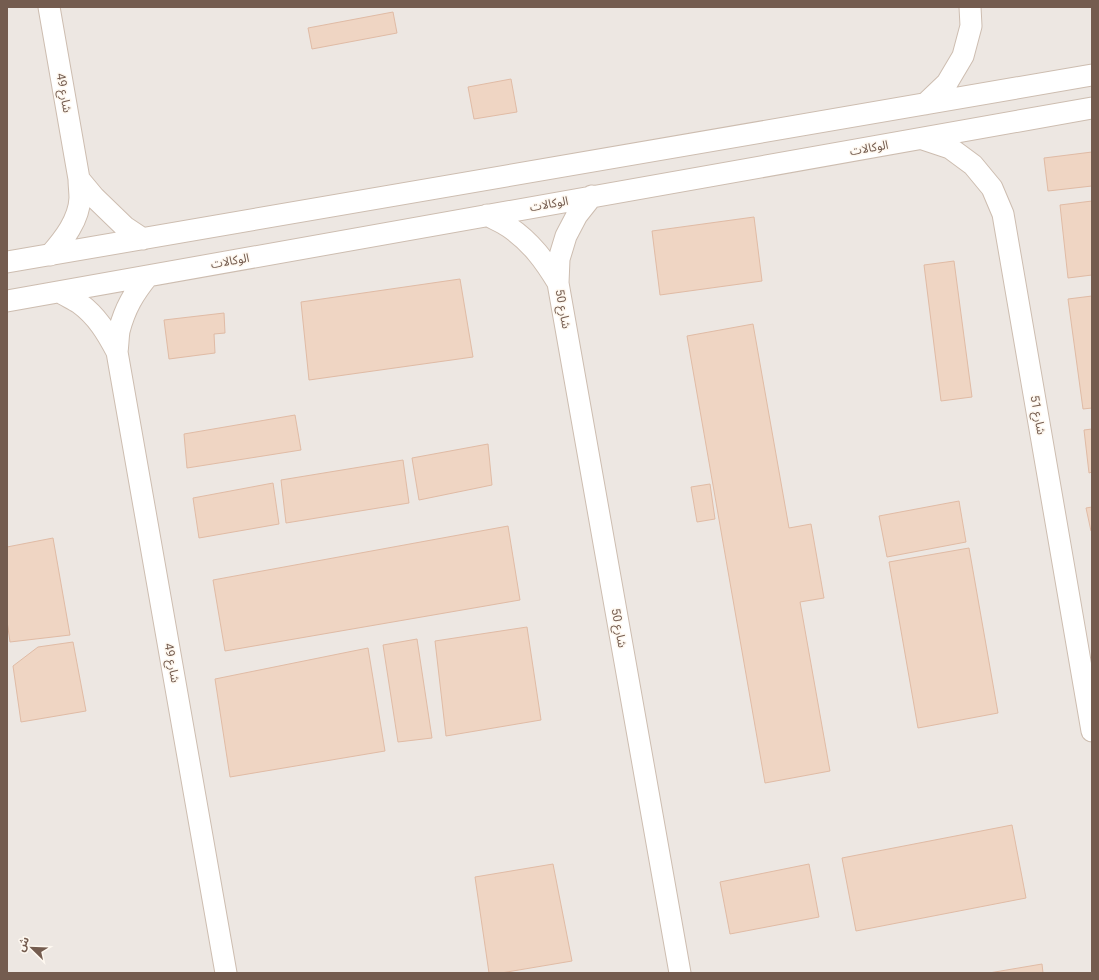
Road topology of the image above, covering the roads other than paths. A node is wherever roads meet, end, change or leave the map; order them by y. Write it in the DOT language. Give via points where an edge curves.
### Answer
graph roads {
  1 [pos="49,7"];
  2 [pos="970,7"];
  3 [pos="1092,75"];
  4 [pos="925,104"];
  5 [pos="1092,108"];
  6 [pos="923,138"];
  7 [pos="79,179"];
  8 [pos="592,196"];
  9 [pos="487,215"];
  10 [pos="143,239"];
  11 [pos="50,255"];
  12 [pos="7,262"];
  13 [pos="148,276"];
  14 [pos="558,283"];
  15 [pos="60,292"];
  16 [pos="7,301"];
  17 [pos="117,352"];
  18 [pos="1092,730"];
  19 [pos="226,973"];
  20 [pos="680,973"];
  1 -- 7 [label="street, شارع 49"];
  2 -- 4 [label="street" via="971,26 963,56 947,83"];
  3 -- 4 [label="street"];
  4 -- 10 [label="street"];
  5 -- 6 [label="street, الوكالات"];
  6 -- 8 [label="street, الوكالات"];
  6 -- 18 [label="street, شارع 51" via="950,148 974,165 992,188 1003,214"];
  7 -- 10 [label="street, شارع 49" via="125,227"];
  7 -- 11 [label="street, شارع 49" via="80,199 76,218 65,238"];
  8 -- 9 [label="street, الوكالات"];
  8 -- 14 [label="street, شارع 50" via="576,215 566,236 560,259"];
  9 -- 13 [label="street, الوكالات"];
  9 -- 14 [label="street, شارع 50" via="509,227 528,243 545,262"];
  10 -- 11 [label="street"];
  11 -- 12 [label="street"];
  13 -- 15 [label="street, الوكالات"];
  13 -- 17 [label="street, شارع 49" via="135,292 125,311"];
  14 -- 20 [label="street, شارع 50"];
  15 -- 16 [label="street, الوكالات"];
  15 -- 17 [label="street, شارع 49" via="94,316 108,333"];
  17 -- 19 [label="street, شارع 49"];
}
